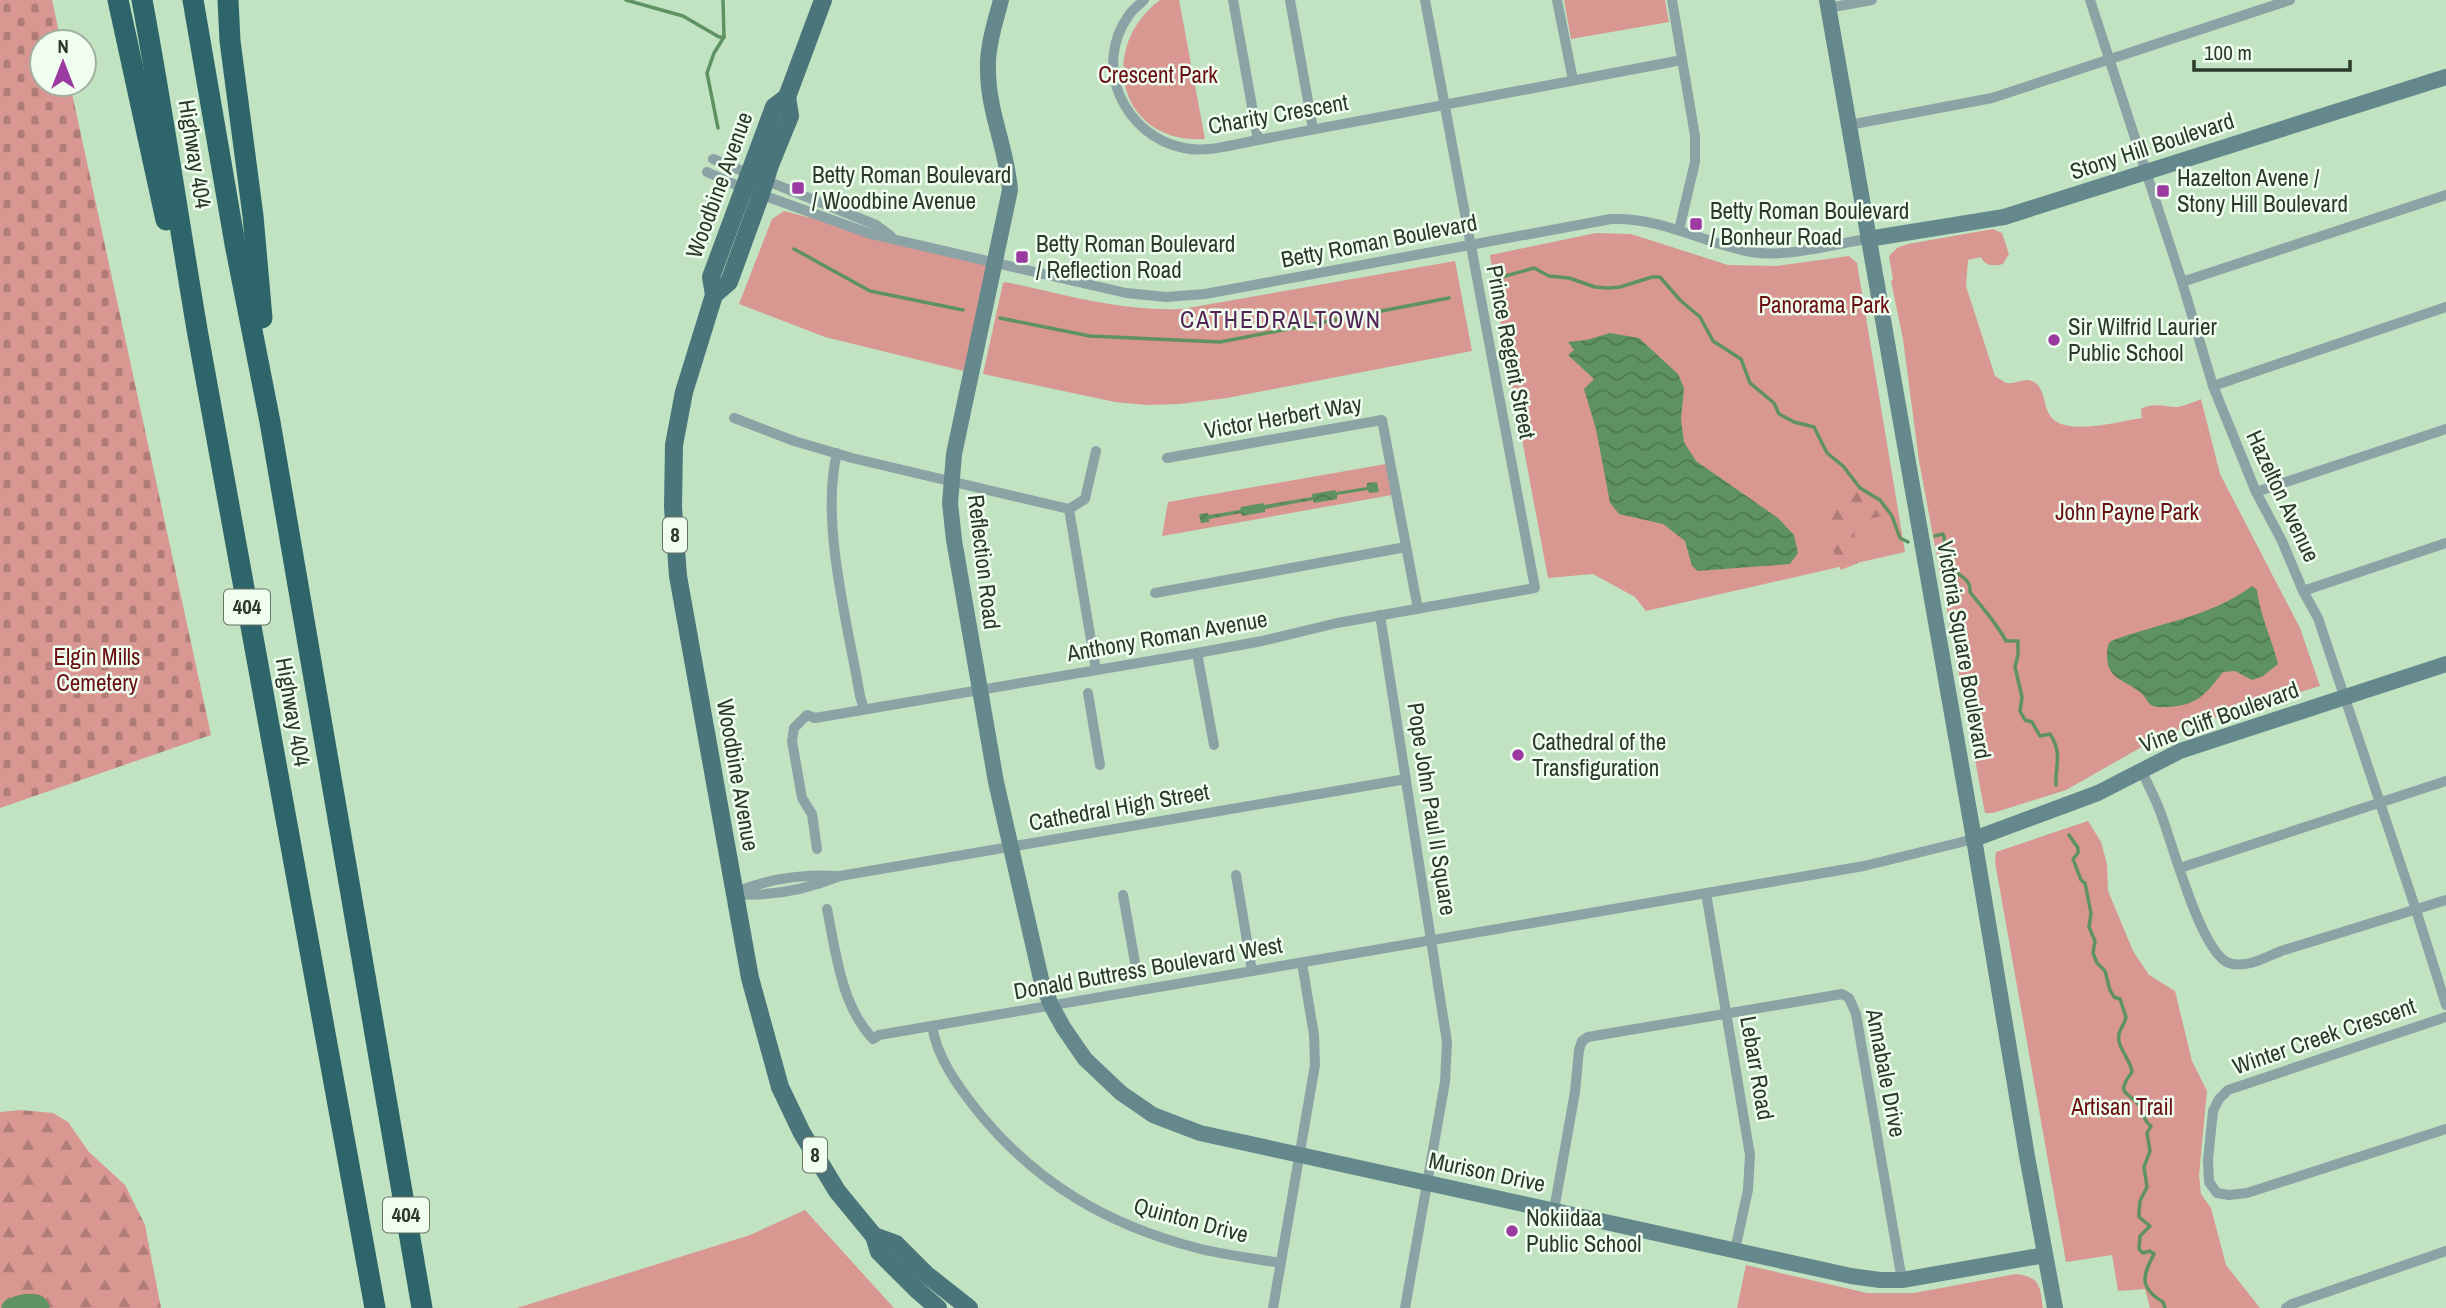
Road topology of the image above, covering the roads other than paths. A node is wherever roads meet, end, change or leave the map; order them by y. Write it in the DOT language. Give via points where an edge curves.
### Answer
graph roads {
  1 [pos="118,0"];
  2 [pos="142,0"];
  3 [pos="193,0"];
  4 [pos="228,0"];
  5 [pos="823,0"];
  6 [pos="1001,0"];
  7 [pos="1144,0"];
  8 [pos="1233,0"];
  9 [pos="1290,0"];
  10 [pos="1425,0"];
  11 [pos="1557,0"];
  12 [pos="1672,0"];
  13 [pos="1872,0"];
  14 [pos="2090,0"];
  15 [pos="2290,0"];
  16 [pos="1827,4"];
  17 [pos="1682,60"];
  18 [pos="2109,60"];
  19 [pos="2446,78"];
  20 [pos="1573,80"];
  21 [pos="1446,103"];
  22 [pos="1849,125"];
  23 [pos="1313,129"];
  24 [pos="1258,140"];
  25 [pos="713,159"];
  26 [pos="2146,171"];
  27 [pos="707,172"];
  28 [pos="755,183"];
  29 [pos="2446,195"];
  30 [pos="1679,230"];
  31 [pos="1868,239"];
  32 [pos="1469,245"];
  33 [pos="995,264"];
  34 [pos="2182,282"];
  35 [pos="2446,307"];
  36 [pos="198,335"];
  37 [pos="2213,386"];
  38 [pos="734,418"];
  39 [pos="271,422"];
  40 [pos="2446,429"];
  41 [pos="1096,451"];
  42 [pos="837,453"];
  43 [pos="1167,458"];
  44 [pos="951,481"];
  45 [pos="2256,492"];
  46 [pos="1069,509"];
  47 [pos="2446,543"];
  48 [pos="1406,547"];
  49 [pos="1535,588"];
  50 [pos="2303,591"];
  51 [pos="1155,593"];
  52 [pos="1418,609"];
  53 [pos="1380,615"];
  54 [pos="1198,653"];
  55 [pos="2446,664"];
  56 [pos="1096,670"];
  57 [pos="979,690"];
  58 [pos="1088,693"];
  59 [pos="2346,696"];
  60 [pos="864,709"];
  61 [pos="1214,745"];
  62 [pos="1100,765"];
  63 [pos="2141,771"];
  64 [pos="1406,779"];
  65 [pos="2446,781"];
  66 [pos="2380,802"];
  67 [pos="1974,839"];
  68 [pos="1011,847"];
  69 [pos="817,849"];
  70 [pos="2180,868"];
  71 [pos="1236,875"];
  72 [pos="1706,893"];
  73 [pos="734,894"];
  74 [pos="1123,895"];
  75 [pos="2446,900"];
  76 [pos="827,909"];
  77 [pos="2416,909"];
  78 [pos="1431,940"];
  79 [pos="1302,962"];
  80 [pos="1136,968"];
  81 [pos="1252,971"];
  82 [pos="2446,1005"];
  83 [pos="1051,1006"];
  84 [pos="1727,1013"];
  85 [pos="2446,1017"];
  86 [pos="932,1026"];
  87 [pos="2446,1129"];
  88 [pos="1300,1155"];
  89 [pos="1427,1183"];
  90 [pos="1554,1210"];
  91 [pos="1735,1250"];
  92 [pos="2446,1251"];
  93 [pos="2045,1255"];
  94 [pos="1280,1263"];
  95 [pos="1902,1280"];
  96 [pos="939,1301"];
  97 [pos="375,1308"];
  98 [pos="422,1308"];
  99 [pos="970,1308"];
  100 [pos="1273,1308"];
  101 [pos="1405,1308"];
  102 [pos="2055,1308"];
  103 [pos="2286,1308"];
  1 -- 36 [label="highway" via="186,315"];
  2 -- 36 [label="highway, Highway 404 / 404"];
  3 -- 39 [label="highway, Highway 404 / 404"];
  4 -- 39 [label="highway"];
  5 -- 28 [label="main road, Woodbine Avenue / 8" via="787,97 790,116"];
  6 -- 33 [label="street, Reflection Road" via="988,70 1010,190"];
  7 -- 24 [label="street, Charity Crescent" via="1129,13 1112,59 1114,81 1134,120 1157,139 1185,148"];
  8 -- 24 [label="street"];
  9 -- 23 [label="street"];
  10 -- 21 [label="street, Prince Regent Street"];
  11 -- 20 [label="street"];
  12 -- 17 [label="street"];
  13 -- 16 [label="street"];
  14 -- 18 [label="street, Hazelton Avenue"];
  15 -- 18 [label="street"];
  16 -- 22 [label="street, Victoria Square Boulevard"];
  17 -- 20 [label="street, Charity Crescent"];
  17 -- 30 [label="street" via="1694,122 1695,162"];
  18 -- 22 [label="street" via="1992,98"];
  18 -- 26 [label="street, Hazelton Avenue"];
  19 -- 26 [label="street, Stony Hill Boulevard"];
  20 -- 21 [label="street, Charity Crescent"];
  21 -- 23 [label="street, Charity Crescent"];
  21 -- 32 [label="street, Prince Regent Street"];
  22 -- 31 [label="street, Victoria Square Boulevard"];
  23 -- 24 [label="street, Charity Crescent"];
  25 -- 28 [label="street"];
  26 -- 31 [label="street, Stony Hill Boulevard" via="2004,216"];
  26 -- 34 [label="street, Hazelton Avenue"];
  27 -- 28 [label="street"];
  28 -- 33 [label="street, Betty Roman Boulevard" via="871,234"];
  28 -- 73 [label="main road, Woodbine Avenue / 8" via="729,282 714,295 684,392 674,444 678,576"];
  29 -- 34 [label="street"];
  30 -- 31 [label="street, Betty Roman Boulevard" via="1768,254"];
  30 -- 32 [label="street, Betty Roman Boulevard" via="1647,220 1611,219"];
  31 -- 67 [label="street, Victoria Square Boulevard"];
  32 -- 33 [label="street, Betty Roman Boulevard" via="1187,297 1136,295"];
  32 -- 49 [label="street, Prince Regent Street"];
  33 -- 44 [label="street, Reflection Road"];
  34 -- 37 [label="street, Hazelton Avenue"];
  35 -- 37 [label="street"];
  36 -- 97 [label="highway, Highway 404 / 404"];
  37 -- 45 [label="street, Hazelton Avenue"];
  38 -- 42 [label="street"];
  39 -- 98 [label="highway, Highway 404 / 404"];
  40 -- 45 [label="street"];
  41 -- 46 [label="street" via="1085,499"];
  42 -- 44 [label="street"];
  42 -- 60 [label="street" via="833,533"];
  43 -- 48 [label="street, Victor Herbert Way" via="1382,420"];
  44 -- 46 [label="street"];
  44 -- 57 [label="street, Reflection Road" via="954,540"];
  45 -- 50 [label="street, Hazelton Avenue"];
  46 -- 56 [label="street"];
  47 -- 50 [label="street"];
  48 -- 51 [label="street"];
  48 -- 52 [label="street, Victor Herbert Way"];
  49 -- 52 [label="street, Anthony Roman Avenue"];
  50 -- 59 [label="street, Hazelton Avenue" via="2318,618"];
  52 -- 53 [label="street, Anthony Roman Avenue"];
  53 -- 54 [label="street, Anthony Roman Avenue"];
  53 -- 64 [label="street, Pope John Paul II Square"];
  54 -- 56 [label="street, Anthony Roman Avenue"];
  54 -- 61 [label="street"];
  55 -- 59 [label="street, Vine Cliff Boulevard"];
  56 -- 57 [label="street, Anthony Roman Avenue"];
  57 -- 60 [label="street, Anthony Roman Avenue"];
  57 -- 68 [label="street, Reflection Road"];
  58 -- 62 [label="street"];
  59 -- 63 [label="street, Vine Cliff Boulevard" via="2180,751"];
  59 -- 66 [label="street, Hazelton Avenue"];
  60 -- 69 [label="street, Anthony Roman Avenue" via="815,718 807,715 794,728 802,798 812,814"];
  63 -- 67 [label="street, Vine Cliff Boulevard" via="2098,793"];
  63 -- 70 [label="street"];
  64 -- 68 [label="street, Cathedral High Street"];
  64 -- 78 [label="street, Pope John Paul II Square"];
  65 -- 66 [label="street"];
  66 -- 70 [label="street"];
  66 -- 77 [label="street, Hazelton Avenue"];
  67 -- 72 [label="street, Pope John Paul II Square" via="1876,864"];
  67 -- 93 [label="street, Victoria Square Boulevard"];
  68 -- 73 [label="street, Cathedral High Street" via="840,876 760,896"];
  68 -- 83 [label="street, Reflection Road"];
  70 -- 77 [label="street" via="2196,916 2217,955 2230,963 2256,962"];
  71 -- 81 [label="street"];
  72 -- 78 [label="street, Pope John Paul II Square"];
  72 -- 84 [label="street, Lebarr Road"];
  73 -- 96 [label="main road, Woodbine Avenue / 8" via="750,978 780,1087 802,1133 837,1191 874,1236 896,1244"];
  74 -- 80 [label="street"];
  75 -- 77 [label="street"];
  76 -- 86 [label="street, Donald Buttress Boulevard West" via="841,975 860,1025 873,1039"];
  77 -- 82 [label="street, Hazelton Avenue"];
  78 -- 79 [label="street, Donald Buttress Boulevard West"];
  78 -- 89 [label="street" via="1447,1057"];
  79 -- 81 [label="street, Donald Buttress Boulevard West"];
  79 -- 88 [label="street" via="1315,1047"];
  81 -- 83 [label="street, Donald Buttress Boulevard West"];
  83 -- 86 [label="street, Donald Buttress Boulevard West"];
  83 -- 88 [label="street, Murison Drive" via="1085,1059 1146,1111 1200,1133"];
  84 -- 90 [label="street" via="1582,1041"];
  84 -- 91 [label="street, Lebarr Road" via="1750,1155"];
  84 -- 95 [label="street, Annabale Drive" via="1833,995 1849,998 1856,1014"];
  85 -- 87 [label="street, Winter Creek Crescent" via="2228,1090 2213,1111 2209,1182 2217,1193 2247,1193"];
  86 -- 94 [label="street, Quinton Drive" via="947,1067 991,1129 1065,1192 1151,1235"];
  88 -- 89 [label="street, Murison Drive"];
  88 -- 94 [label="street"];
  89 -- 90 [label="street, Murison Drive"];
  89 -- 101 [label="street"];
  90 -- 91 [label="street, Murison Drive"];
  91 -- 95 [label="street, Murison Drive" via="1851,1276"];
  92 -- 103 [label="street"];
  93 -- 95 [label="street, Murison Drive"];
  93 -- 102 [label="street, Victoria Square Boulevard"];
  94 -- 100 [label="street"];
  96 -- 99 [label="main road, Woodbine Avenue / 8"];
}
